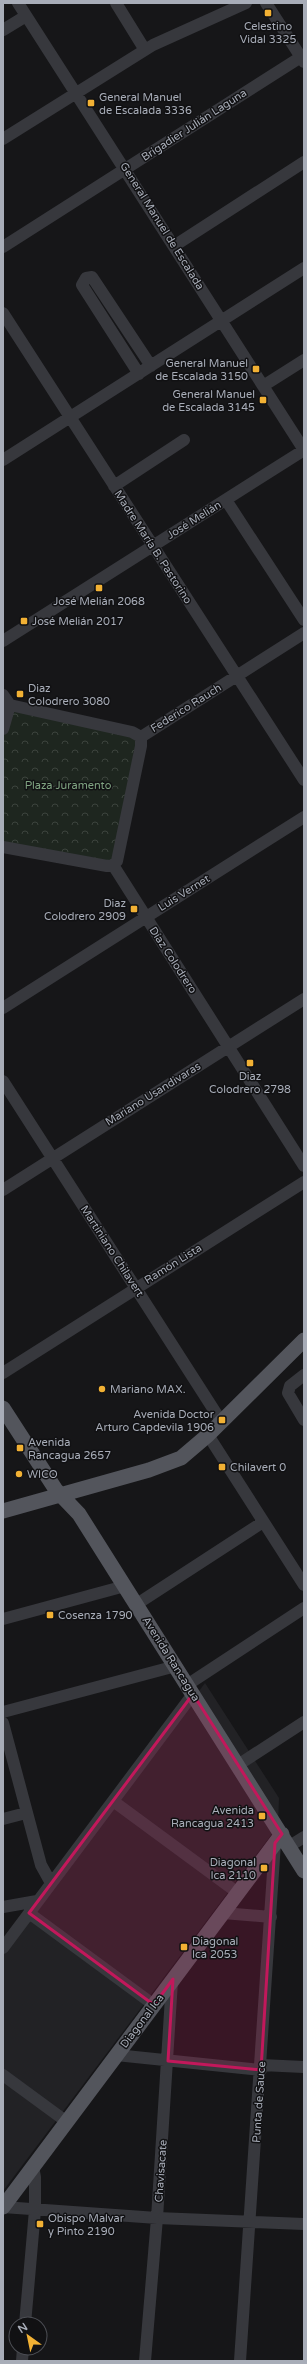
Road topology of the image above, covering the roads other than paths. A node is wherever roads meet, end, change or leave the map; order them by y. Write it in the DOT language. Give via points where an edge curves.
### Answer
graph roads {
  1 [pos="18,3"];
  2 [pos="116,3"];
  3 [pos="246,3"];
  4 [pos="266,3"];
  5 [pos="26,16"];
  6 [pos="3,30"];
  7 [pos="145,50"];
  8 [pos="303,58"];
  9 [pos="76,94"];
  10 [pos="3,139"];
  11 [pos="304,162"];
  12 [pos="126,169"];
  13 [pos="174,246"];
  14 [pos="3,247"];
  15 [pos="304,268"];
  16 [pos="3,313"];
  17 [pos="221,320"];
  18 [pos="304,360"];
  19 [pos="151,366"];
  20 [pos="139,374"];
  21 [pos="263,386"];
  22 [pos="71,418"];
  23 [pos="184,440"];
  24 [pos="304,450"];
  25 [pos="3,460"];
  26 [pos="114,486"];
  27 [pos="226,500"];
  28 [pos="152,546"];
  29 [pos="304,620"];
  30 [pos="304,633"];
  31 [pos="3,641"];
  32 [pos="236,676"];
  33 [pos="3,695"];
  34 [pos="10,706"];
  35 [pos="3,729"];
  36 [pos="141,737"];
  37 [pos="304,780"];
  38 [pos="304,817"];
  39 [pos="3,846"];
  40 [pos="113,865"];
  41 [pos="146,918"];
  42 [pos="304,999"];
  43 [pos="3,1008"];
  44 [pos="228,1047"];
  45 [pos="3,1081"];
  46 [pos="52,1158"];
  47 [pos="304,1166"];
  48 [pos="304,1182"];
  49 [pos="3,1190"];
  50 [pos="135,1288"];
  51 [pos="304,1340"];
  52 [pos="3,1373"];
  53 [pos="304,1375"];
  54 [pos="3,1408"];
  55 [pos="304,1420"];
  56 [pos="221,1421"];
  57 [pos="208,1435"];
  58 [pos="61,1495"];
  59 [pos="3,1511"];
  60 [pos="263,1522"];
  61 [pos="304,1585"];
  62 [pos="125,1586"];
  63 [pos="137,1604"];
  64 [pos="304,1608"];
  65 [pos="3,1619"];
  66 [pos="176,1666"];
  67 [pos="190,1689"];
  68 [pos="3,1712"];
  69 [pos="304,1722"];
  70 [pos="3,1723"];
  71 [pos="238,1764"];
  72 [pos="112,1801"];
  73 [pos="26,1813"];
  74 [pos="3,1819"];
  75 [pos="304,1837"];
  76 [pos="282,1842"];
  77 [pos="304,1871"];
  78 [pos="51,1883"];
  79 [pos="238,1893"];
  80 [pos="37,1901"];
  81 [pos="3,1907"];
  82 [pos="29,1913"];
  83 [pos="223,1913"];
  84 [pos="272,1917"];
  85 [pos="3,1948"];
  86 [pos="172,1981"];
  87 [pos="154,2005"];
  88 [pos="116,2055"];
  89 [pos="168,2061"];
  90 [pos="304,2066"];
  91 [pos="261,2067"];
  92 [pos="3,2075"];
  93 [pos="67,2122"];
  94 [pos="33,2167"];
  95 [pos="3,2207"];
  96 [pos="35,2210"];
  97 [pos="157,2218"];
  98 [pos="250,2222"];
  99 [pos="304,2224"];
  100 [pos="26,2316"];
  101 [pos="145,2361"];
  102 [pos="240,2361"];
  1 -- 5 [label="street, General Manuel de Escalada"];
  2 -- 7 [label="street"];
  3 -- 7 [label="street"];
  4 -- 8 [label="street"];
  5 -- 6 [label="street"];
  5 -- 9 [label="street, General Manuel de Escalada"];
  7 -- 9 [label="street"];
  8 -- 12 [label="street, Brigadier Julián Laguna"];
  9 -- 10 [label="street"];
  9 -- 12 [label="street, General Manuel de Escalada"];
  11 -- 13 [label="street"];
  12 -- 13 [label="street, General Manuel de Escalada"];
  12 -- 14 [label="street, Brigadier Julián Laguna"];
  13 -- 17 [label="street, General Manuel de Escalada"];
  15 -- 17 [label="street"];
  16 -- 22 [label="street, Madre María B. Pastorino"];
  17 -- 19 [label="street"];
  17 -- 21 [label="street, General Manuel de Escalada"];
  18 -- 21 [label="street"];
  19 -- 20 [label="street"];
  19 -- 20 [label="street" via="92,277 86,278 82,285"];
  20 -- 22 [label="street"];
  21 -- 24 [label="street, General Manuel de Escalada"];
  22 -- 25 [label="street"];
  22 -- 26 [label="street, Madre María B. Pastorino"];
  23 -- 26 [label="street"];
  24 -- 27 [label="street, José Melián"];
  26 -- 28 [label="street, Madre María B. Pastorino"];
  27 -- 28 [label="street, José Melián"];
  27 -- 29 [label="street"];
  28 -- 31 [label="street, José Melián"];
  28 -- 32 [label="street, Madre María B. Pastorino"];
  30 -- 32 [label="street, Federico Rauch"];
  32 -- 36 [label="street, Federico Rauch"];
  32 -- 37 [label="street, Madre María B. Pastorino"];
  33 -- 34 [label="street"];
  34 -- 35 [label="street"];
  34 -- 36 [label="street, Federico Rauch" via="132,732"];
  36 -- 40 [label="street" via="117,861"];
  38 -- 41 [label="street, Luis Vernet"];
  39 -- 40 [label="street" via="107,866"];
  40 -- 41 [label="street, Díaz Colodrero"];
  41 -- 43 [label="street, Luis Vernet"];
  41 -- 44 [label="street, Díaz Colodrero"];
  42 -- 44 [label="street, Mariano Usandivaras"];
  44 -- 46 [label="street, Mariano Usandivaras"];
  44 -- 47 [label="street, Díaz Colodrero"];
  45 -- 46 [label="street, Martiniano Chilavert"];
  46 -- 49 [label="street, Mariano Usandivaras"];
  46 -- 50 [label="street, Martiniano Chilavert"];
  48 -- 50 [label="street, Ramón Lista"];
  50 -- 52 [label="street, Ramón Lista"];
  50 -- 56 [label="street, Martiniano Chilavert"];
  51 -- 56 [label="main road"];
  53 -- 55 [label="street" via="288,1389 289,1397"];
  54 -- 58 [label="main road, Avenida Rancagua"];
  56 -- 57 [label="main road"];
  57 -- 58 [label="main road" via="173,1462"];
  57 -- 60 [label="street"];
  58 -- 59 [label="main road"];
  58 -- 62 [label="main road, Avenida Rancagua" via="80,1514"];
  60 -- 61 [label="street"];
  60 -- 63 [label="street"];
  62 -- 63 [label="main road, Avenida Rancagua"];
  62 -- 65 [label="street"];
  63 -- 66 [label="main road, Avenida Rancagua"];
  64 -- 67 [label="street"];
  66 -- 67 [label="main road, Avenida Rancagua"];
  66 -- 68 [label="street"];
  67 -- 71 [label="main road, Avenida Rancagua"];
  67 -- 72 [label="street"];
  69 -- 71 [label="street"];
  70 -- 73 [label="street"];
  71 -- 76 [label="main road, Avenida Rancagua"];
  72 -- 78 [label="street"];
  72 -- 79 [label="street"];
  73 -- 74 [label="street"];
  73 -- 78 [label="street" via="41,1865"];
  75 -- 76 [label="street"];
  76 -- 77 [label="main road, Avenida Rancagua"];
  76 -- 79 [label="main road, Diagonal Ica"];
  76 -- 84 [label="street, Punta de Sauce"];
  78 -- 80 [label="street"];
  79 -- 83 [label="main road, Diagonal Ica"];
  80 -- 81 [label="street"];
  80 -- 82 [label="street"];
  82 -- 85 [label="street"];
  82 -- 87 [label="street"];
  83 -- 84 [label="street"];
  83 -- 86 [label="main road, Diagonal Ica"];
  84 -- 91 [label="street, Punta de Sauce"];
  86 -- 87 [label="main road, Diagonal Ica"];
  86 -- 89 [label="street, Chavisacate"];
  87 -- 88 [label="main road, Diagonal Ica"];
  88 -- 89 [label="street"];
  88 -- 93 [label="main road, Diagonal Ica"];
  89 -- 91 [label="street"];
  89 -- 97 [label="street, Chavisacate"];
  90 -- 91 [label="street"];
  91 -- 98 [label="street, Punta de Sauce"];
  92 -- 93 [label="street"];
  93 -- 94 [label="main road, Diagonal Ica"];
  94 -- 95 [label="main road, Diagonal Ica"];
  94 -- 96 [label="street"];
  95 -- 96 [label="street"];
  96 -- 97 [label="street"];
  96 -- 100 [label="street"];
  97 -- 98 [label="street"];
  97 -- 101 [label="street, Chavisacate"];
  98 -- 99 [label="street"];
  98 -- 102 [label="street, Punta de Sauce"];
}
